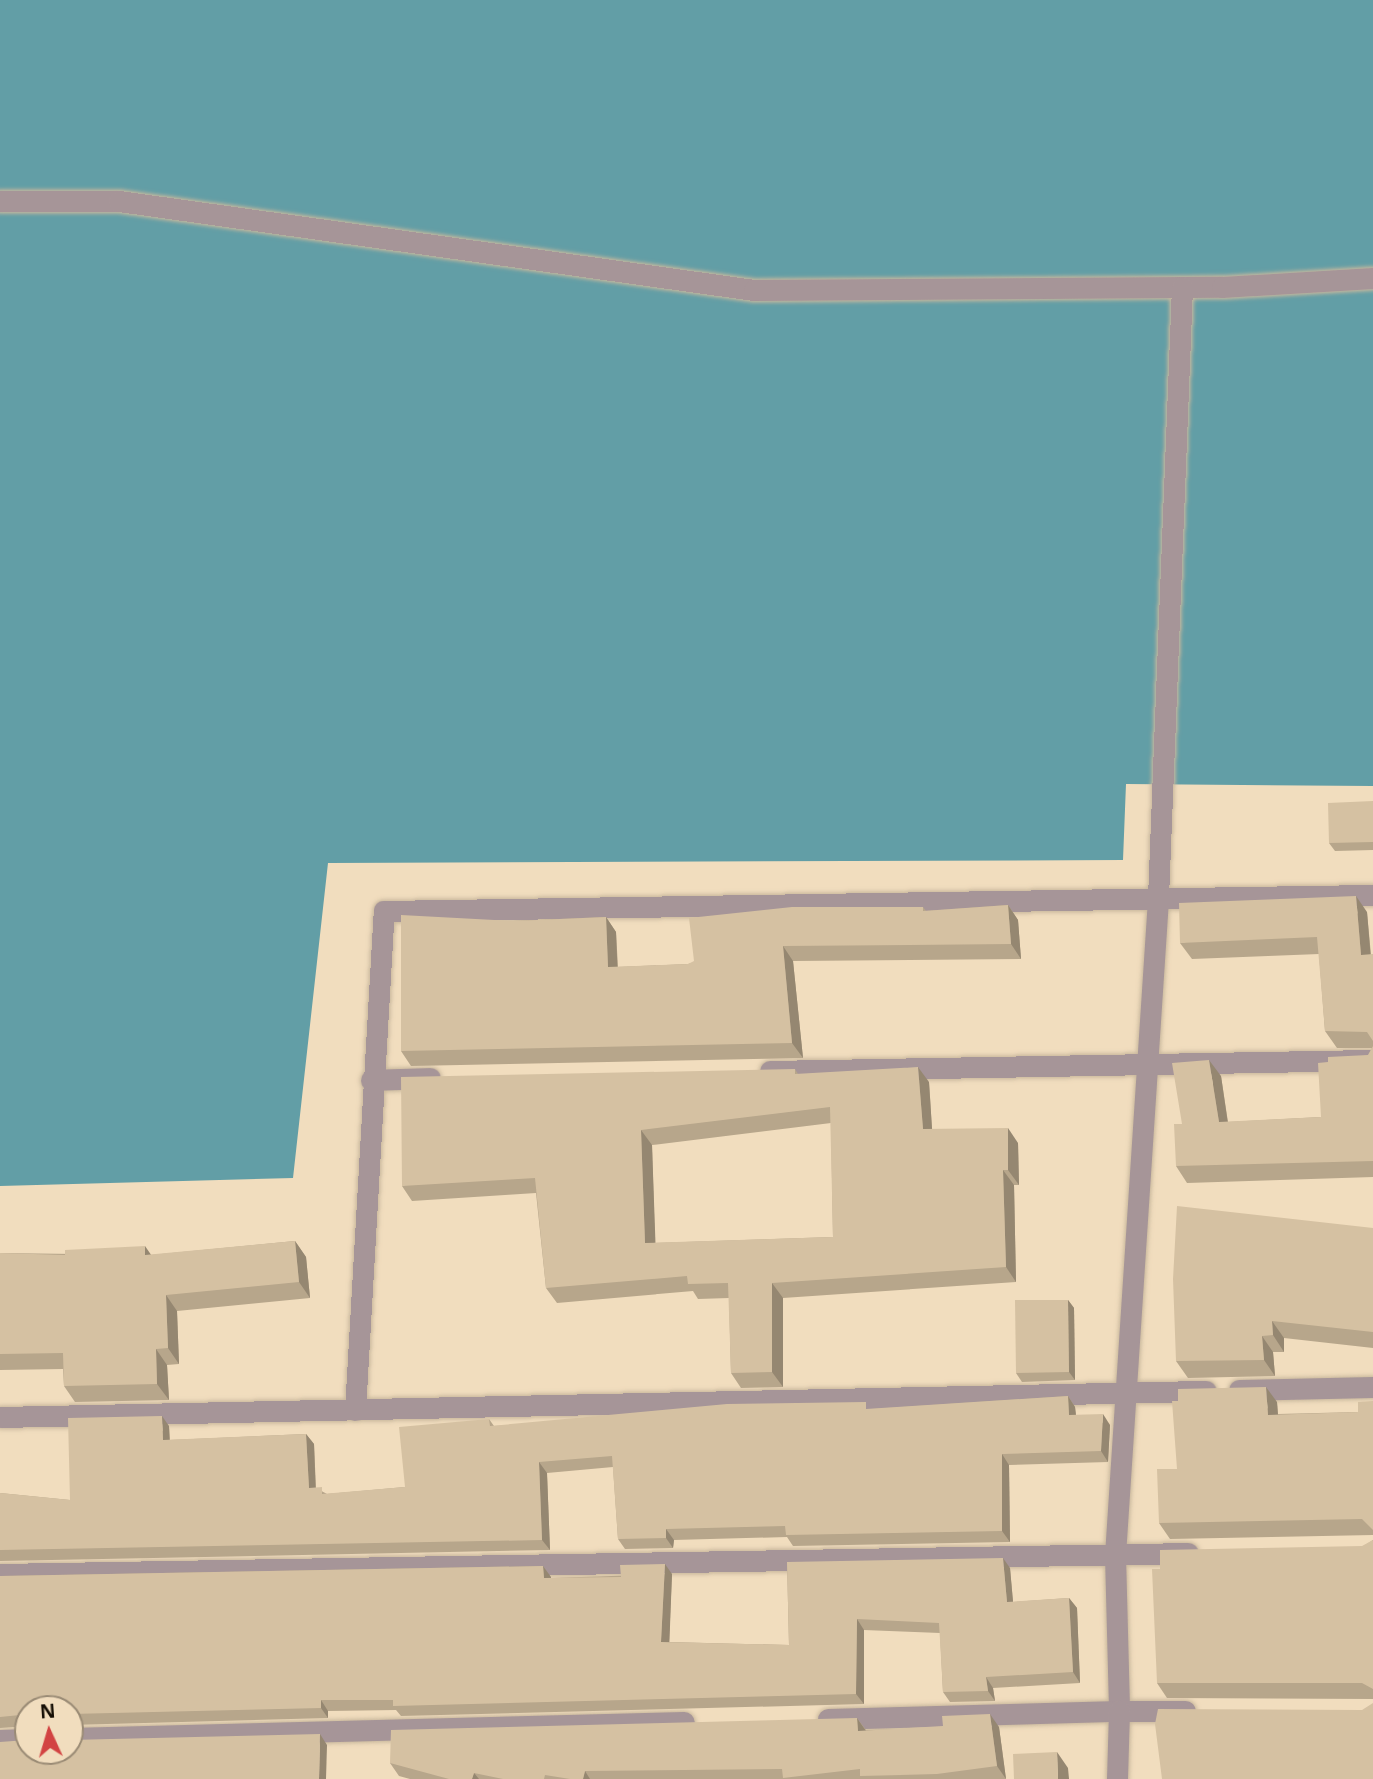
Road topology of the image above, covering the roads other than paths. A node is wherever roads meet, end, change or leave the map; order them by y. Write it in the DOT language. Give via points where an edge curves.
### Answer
graph roads {
  1 [pos="0,201"];
  2 [pos="1373,278"];
  3 [pos="1182,287"];
  4 [pos="1373,895"];
  5 [pos="1158,899"];
  6 [pos="1373,1060"];
  7 [pos="1146,1063"];
  8 [pos="745,1072"];
  9 [pos="454,1078"];
  10 [pos="371,1080"];
  11 [pos="1373,1387"];
  12 [pos="1125,1393"];
  13 [pos="355,1410"];
  14 [pos="0,1417"];
  15 [pos="1210,1552"];
  16 [pos="1115,1555"];
  17 [pos="0,1574"];
  18 [pos="1119,1711"];
  19 [pos="1212,1712"];
  20 [pos="811,1719"];
  21 [pos="699,1722"];
  22 [pos="84,1738"];
  23 [pos="1117,1779"];
  1 -- 3 [label="street" via="119,201 754,290"];
  2 -- 3 [label="street"];
  3 -- 5 [label="street"];
  4 -- 5 [label="street"];
  5 -- 7 [label="street"];
  5 -- 10 [label="street" via="384,911"];
  6 -- 7 [label="street"];
  7 -- 8 [label="street"];
  7 -- 12 [label="street"];
  9 -- 10 [label="street"];
  10 -- 13 [label="street"];
  11 -- 12 [label="street"];
  12 -- 13 [label="street"];
  12 -- 16 [label="street"];
  13 -- 14 [label="street"];
  15 -- 16 [label="street"];
  16 -- 17 [label="street"];
  16 -- 18 [label="street"];
  18 -- 19 [label="street"];
  18 -- 20 [label="street"];
  18 -- 23 [label="street"];
  21 -- 22 [label="street"];
}
